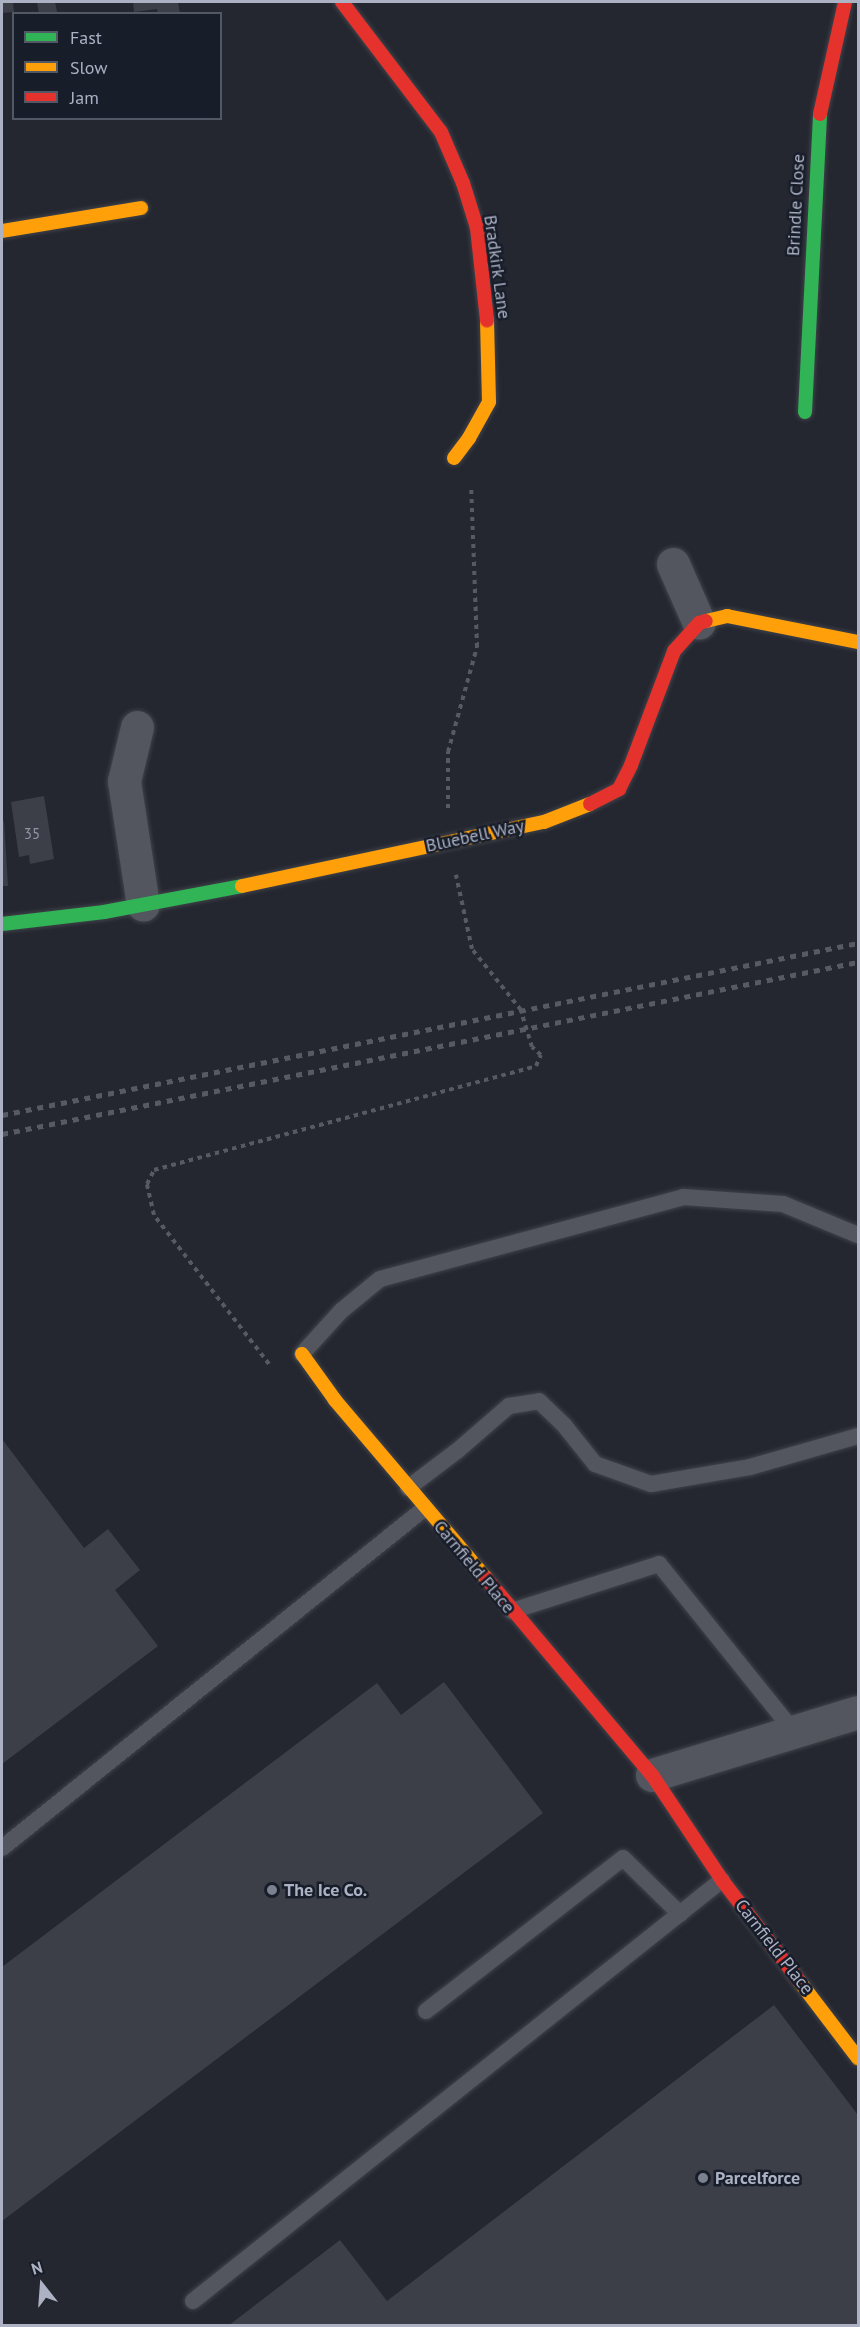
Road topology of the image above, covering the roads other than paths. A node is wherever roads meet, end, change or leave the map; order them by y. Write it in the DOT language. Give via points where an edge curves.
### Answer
graph roads {
  1 [pos="342,2"];
  2 [pos="845,2"];
  3 [pos="141,207"];
  4 [pos="2,231"];
  5 [pos="805,412"];
  6 [pos="454,458"];
  7 [pos="673,564"];
  8 [pos="699,623"];
  9 [pos="858,642"];
  10 [pos="137,727"];
  11 [pos="143,905"];
  12 [pos="2,924"];
  13 [pos="858,1235"];
  14 [pos="302,1354"];
  15 [pos="858,1436"];
  16 [pos="408,1488"];
  17 [pos="425,1508"];
  18 [pos="512,1611"];
  19 [pos="858,1713"];
  20 [pos="794,1732"];
  21 [pos="652,1776"];
  22 [pos="2,1848"];
  23 [pos="722,1880"];
  24 [pos="680,1914"];
  25 [pos="426,2011"];
  26 [pos="858,2058"];
  27 [pos="193,2301"];
  1 -- 6 [label="street, Bradkirk Lane" via="441,132 477,228 488,326 489,402"];
  2 -- 5 [label="street, Brindle Close" via="818,122"];
  3 -- 4 [label="street"];
  7 -- 8 [label="street"];
  8 -- 9 [label="street" via="728,616"];
  8 -- 11 [label="street, Bluebell Way" via="674,651 619,789 596,801 544,822"];
  10 -- 11 [label="street" via="124,781"];
  11 -- 12 [label="street, Bluebell Way"];
  13 -- 14 [label="lane" via="783,1204 683,1197 380,1279 341,1311"];
  14 -- 16 [label="street, Carnfield Place"];
  15 -- 16 [label="lane" via="750,1467 651,1484 595,1464 539,1401 509,1406"];
  16 -- 17 [label="street, Carnfield Place"];
  17 -- 18 [label="street, Carnfield Place"];
  17 -- 22 [label="lane"];
  18 -- 20 [label="lane" via="659,1564"];
  18 -- 21 [label="street, Carnfield Place"];
  19 -- 20 [label="street"];
  20 -- 21 [label="street"];
  21 -- 23 [label="street, Carnfield Place"];
  23 -- 24 [label="lane"];
  23 -- 26 [label="street, Carnfield Place"];
  24 -- 25 [label="lane" via="623,1858"];
  24 -- 27 [label="lane"];
}
